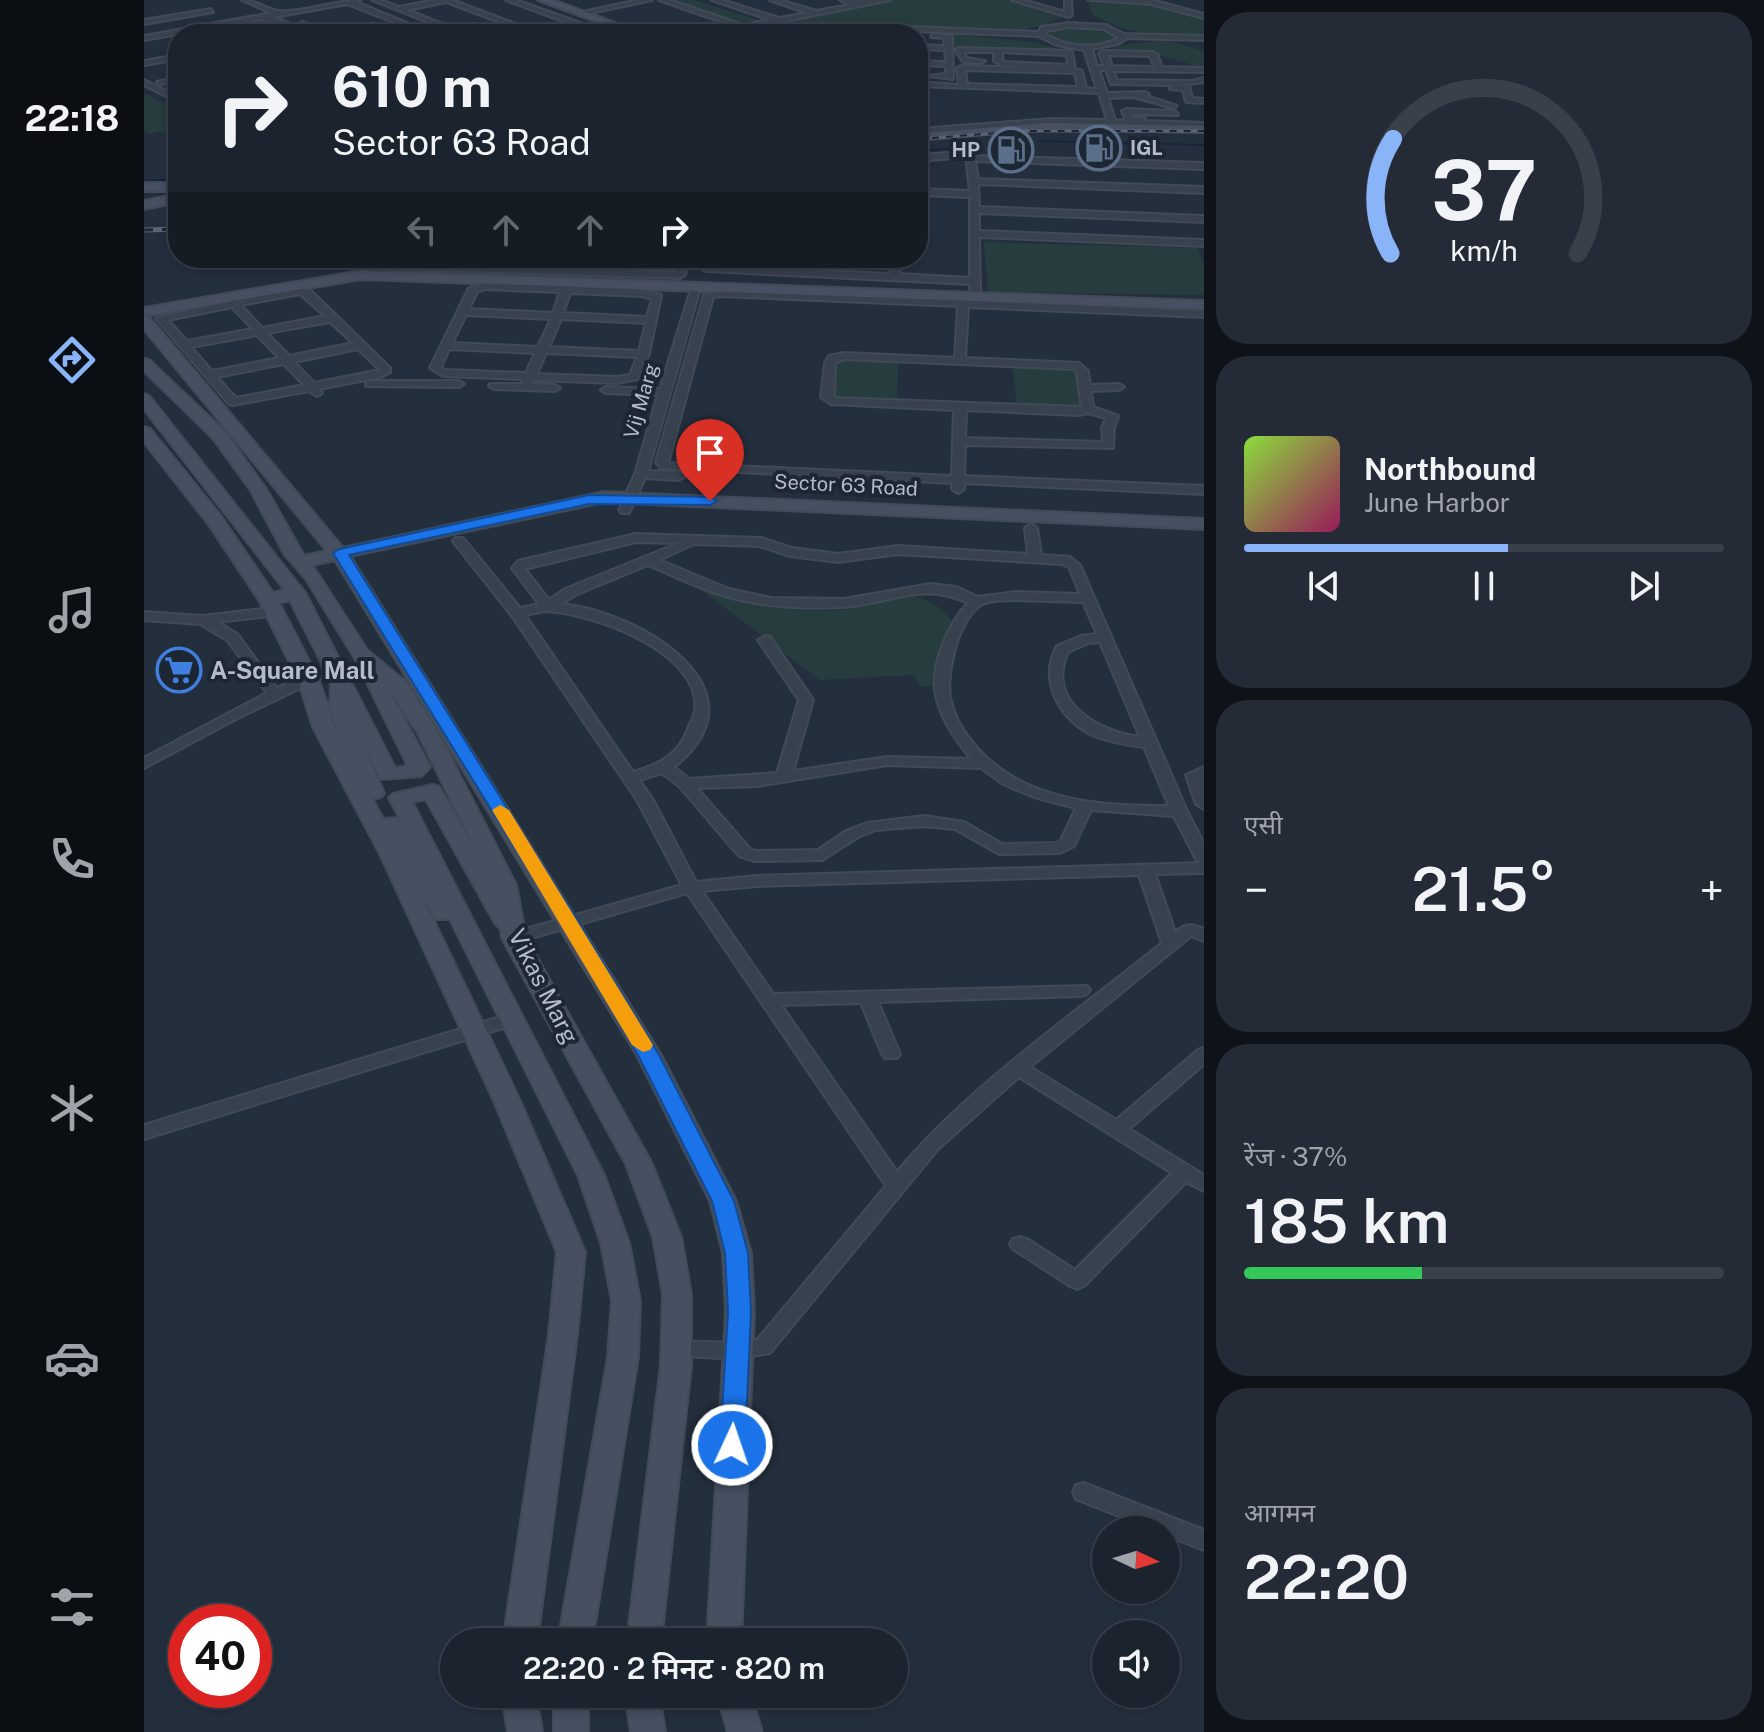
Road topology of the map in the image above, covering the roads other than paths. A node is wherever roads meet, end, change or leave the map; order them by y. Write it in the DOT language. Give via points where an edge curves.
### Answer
graph roads {
  1 [pos="245,0"];
  2 [pos="358,0"];
  3 [pos="375,0"];
  4 [pos="447,0"];
  5 [pos="509,0"];
  6 [pos="543,0"];
  7 [pos="555,0"];
  8 [pos="584,0"];
  9 [pos="649,0"];
  10 [pos="662,0"];
  11 [pos="715,0"];
  12 [pos="773,0"];
  13 [pos="843,0"];
  14 [pos="887,0"];
  15 [pos="1015,0"];
  16 [pos="1068,0"];
  17 [pos="1091,0"];
  18 [pos="1171,0"];
  19 [pos="346,1"];
  20 [pos="860,2"];
  21 [pos="1204,2"];
  22 [pos="199,5"];
  23 [pos="1190,6"];
  24 [pos="607,8"];
  25 [pos="144,9"];
  26 [pos="398,9"];
  27 [pos="1176,9"];
  28 [pos="211,11"];
  29 [pos="585,12"];
  30 [pos="1083,12"];
  31 [pos="792,13"];
  32 [pos="278,14"];
  33 [pos="816,14"];
  34 [pos="1204,16"];
  35 [pos="769,17"];
  36 [pos="166,18"];
  37 [pos="236,21"];
  38 [pos="779,21"];
  39 [pos="144,22"];
  40 [pos="228,24"];
  41 [pos="247,24"];
  42 [pos="286,24"];
  43 [pos="302,24"];
  44 [pos="405,24"];
  45 [pos="438,24"];
  46 [pos="511,24"];
  47 [pos="578,24"];
  48 [pos="615,24"];
  49 [pos="620,24"];
  50 [pos="735,24"];
  51 [pos="762,24"];
  52 [pos="1086,25"];
  53 [pos="928,30"];
  54 [pos="1041,34"];
  55 [pos="928,35"];
  56 [pos="1123,36"];
  57 [pos="168,37"];
  58 [pos="168,37"];
  59 [pos="1204,38"];
  60 [pos="144,40"];
  61 [pos="1087,46"];
  62 [pos="928,47"];
  63 [pos="948,48"];
  64 [pos="998,50"];
  65 [pos="168,59"];
  66 [pos="1071,60"];
  67 [pos="998,61"];
  68 [pos="144,63"];
  69 [pos="928,63"];
  70 [pos="949,64"];
  71 [pos="1093,64"];
  72 [pos="1110,69"];
  73 [pos="1159,69"];
  74 [pos="1204,70"];
  75 [pos="144,74"];
  76 [pos="928,76"];
  77 [pos="1080,79"];
  78 [pos="1098,80"];
  79 [pos="168,81"];
  80 [pos="144,82"];
  81 [pos="161,82"];
  82 [pos="1069,83"];
  83 [pos="928,85"];
  84 [pos="168,86"];
  85 [pos="1014,87"];
  86 [pos="1203,87"];
  87 [pos="1102,94"];
  88 [pos="168,95"];
  89 [pos="1114,96"];
  90 [pos="1204,101"];
  91 [pos="1112,122"];
  92 [pos="1095,125"];
  93 [pos="1181,125"];
  94 [pos="1204,125"];
  95 [pos="1043,126"];
  96 [pos="928,133"];
  97 [pos="928,133"];
  98 [pos="1026,138"];
  99 [pos="1204,138"];
  100 [pos="967,141"];
  101 [pos="928,143"];
  102 [pos="970,156"];
  103 [pos="928,158"];
  104 [pos="1204,166"];
  105 [pos="974,181"];
  106 [pos="168,187"];
  107 [pos="144,188"];
  108 [pos="1204,190"];
  109 [pos="928,192"];
  110 [pos="974,194"];
  111 [pos="168,199"];
  112 [pos="144,202"];
  113 [pos="975,210"];
  114 [pos="1204,220"];
  115 [pos="976,234"];
  116 [pos="1204,243"];
  117 [pos="381,268"];
  118 [pos="472,268"];
  119 [pos="601,268"];
  120 [pos="682,268"];
  121 [pos="706,268"];
  122 [pos="895,268"];
  123 [pos="600,272"];
  124 [pos="376,275"];
  125 [pos="895,276"];
  126 [pos="568,285"];
  127 [pos="696,285"];
  128 [pos="969,294"];
  129 [pos="231,300"];
  130 [pos="1204,305"];
  131 [pos="144,312"];
  132 [pos="461,312"];
  133 [pos="1204,314"];
  134 [pos="557,317"];
  135 [pos="333,318"];
  136 [pos="144,320"];
  137 [pos="652,320"];
  138 [pos="260,332"];
  139 [pos="144,343"];
  140 [pos="184,345"];
  141 [pos="361,345"];
  142 [pos="445,346"];
  143 [pos="543,351"];
  144 [pos="644,354"];
  145 [pos="287,360"];
  146 [pos="960,361"];
  147 [pos="149,369"];
  148 [pos="210,375"];
  149 [pos="528,382"];
  150 [pos="1119,387"];
  151 [pos="1085,388"];
  152 [pos="315,391"];
  153 [pos="664,392"];
  154 [pos="144,399"];
  155 [pos="960,407"];
  156 [pos="1087,409"];
  157 [pos="220,424"];
  158 [pos="144,432"];
  159 [pos="959,441"];
  160 [pos="179,442"];
  161 [pos="191,458"];
  162 [pos="641,474"];
  163 [pos="958,484"];
  164 [pos="258,489"];
  165 [pos="1204,490"];
  166 [pos="1204,499"];
  167 [pos="628,504"];
  168 [pos="1204,524"];
  169 [pos="1031,528"];
  170 [pos="1204,536"];
  171 [pos="697,540"];
  172 [pos="459,541"];
  173 [pos="1035,559"];
  174 [pos="345,560"];
  175 [pos="647,560"];
  176 [pos="300,562"];
  177 [pos="304,585"];
  178 [pos="1089,598"];
  179 [pos="978,602"];
  180 [pos="270,606"];
  181 [pos="548,607"];
  182 [pos="517,613"];
  183 [pos="144,616"];
  184 [pos="203,620"];
  185 [pos="1106,638"];
  186 [pos="765,640"];
  187 [pos="360,654"];
  188 [pos="336,672"];
  189 [pos="308,679"];
  190 [pos="275,695"];
  191 [pos="1150,743"];
  192 [pos="144,764"];
  193 [pos="980,764"];
  194 [pos="664,767"];
  195 [pos="1204,771"];
  196 [pos="784,776"];
  197 [pos="628,778"];
  198 [pos="685,784"];
  199 [pos="1204,804"];
  200 [pos="1084,808"];
  201 [pos="1179,811"];
  202 [pos="1204,859"];
  203 [pos="1204,868"];
  204 [pos="1145,870"];
  205 [pos="691,887"];
  206 [pos="570,923"];
  207 [pos="1204,936"];
  208 [pos="514,938"];
  209 [pos="472,939"];
  210 [pos="1171,944"];
  211 [pos="1081,990"];
  212 [pos="867,996"];
  213 [pos="769,1000"];
  214 [pos="513,1019"];
  215 [pos="472,1029"];
  216 [pos="891,1054"];
  217 [pos="1204,1054"];
  218 [pos="1018,1068"];
  219 [pos="1116,1130"];
  220 [pos="144,1132"];
  221 [pos="1184,1172"];
  222 [pos="1204,1184"];
  223 [pos="896,1186"];
  224 [pos="1020,1244"];
  225 [pos="676,1349"];
  226 [pos="737,1351"];
  227 [pos="1084,1492"];
  228 [pos="1204,1540"];
  229 [pos="522,1628"];
  230 [pos="577,1628"];
  231 [pos="646,1628"];
  232 [pos="725,1628"];
  233 [pos="521,1708"];
  234 [pos="571,1708"];
  235 [pos="644,1708"];
  236 [pos="738,1708"];
  237 [pos="525,1732"];
  238 [pos="571,1732"];
  239 [pos="648,1732"];
  240 [pos="745,1732"];
  1 -- 32 [label="street"];
  2 -- 19 [label="street"];
  3 -- 26 [label="street"];
  4 -- 26 [label="street"];
  4 -- 46 [label="street"];
  5 -- 47 [label="street"];
  6 -- 29 [label="street"];
  7 -- 29 [label="street"];
  8 -- 24 [label="street"];
  9 -- 24 [label="street"];
  10 -- 50 [label="street"];
  11 -- 35 [label="street"];
  12 -- 33 [label="street"];
  13 -- 20 [label="street"];
  14 -- 20 [label="street"];
  15 -- 16 [label="street" via="1069,15"];
  17 -- 27 [label="street" via="1151,2"];
  18 -- 23 [label="street"];
  19 -- 32 [label="street"];
  19 -- 44 [label="street"];
  20 -- 33 [label="street"];
  21 -- 23 [label="street"];
  22 -- 28 [label="street"];
  23 -- 27 [label="street"];
  24 -- 29 [label="street"];
  25 -- 36 [label="street"];
  26 -- 45 [label="street"];
  27 -- 34 [label="street"];
  28 -- 36 [label="street"];
  28 -- 37 [label="street"];
  29 -- 48 [label="street"];
  29 -- 49 [label="street"];
  30 -- 52 [label="street"];
  31 -- 35 [label="street"];
  32 -- 37 [label="street"];
  32 -- 43 [label="street"];
  33 -- 38 [label="street"];
  35 -- 38 [label="street"];
  36 -- 39 [label="street"];
  37 -- 40 [label="street"];
  38 -- 51 [label="street"];
  41 -- 42 [label="street" via="274,19"];
  52 -- 54 [label="street" via="1052,27"];
  52 -- 56 [label="street"];
  53 -- 54 [label="street"];
  54 -- 61 [label="street" via="1057,43"];
  55 -- 63 [label="street" via="948,36"];
  56 -- 59 [label="street"];
  56 -- 61 [label="street" via="1115,43"];
  57 -- 60 [label="street"];
  58 -- 60 [label="street"];
  61 -- 71 [label="street"];
  62 -- 63 [label="street"];
  63 -- 70 [label="street"];
  64 -- 66 [label="street" via="1069,53"];
  64 -- 67 [label="street"];
  64 -- 67 [label="street" via="959,50 963,60"];
  65 -- 68 [label="street"];
  66 -- 67 [label="street" via="1073,67"];
  66 -- 71 [label="street"];
  69 -- 70 [label="street"];
  70 -- 76 [label="street" via="950,77"];
  71 -- 72 [label="street"];
  71 -- 78 [label="street"];
  72 -- 73 [label="street"];
  72 -- 73 [label="street" via="1103,53 1153,54"];
  72 -- 86 [label="street" via="1114,82"];
  73 -- 74 [label="street"];
  75 -- 81 [label="street"];
  77 -- 78 [label="street"];
  77 -- 85 [label="street" via="1082,89"];
  77 -- 85 [label="street" via="1078,71 961,68 963,86"];
  78 -- 87 [label="street"];
  79 -- 81 [label="street"];
  80 -- 88 [label="street"];
  81 -- 84 [label="street"];
  82 -- 85 [label="street" via="1013,82"];
  83 -- 87 [label="street"];
  87 -- 89 [label="street"];
  87 -- 91 [label="street"];
  89 -- 90 [label="street" via="1110,86 1186,88 1189,100"];
  89 -- 93 [label="street" via="1137,96 1186,110"];
  91 -- 93 [label="street"];
  91 -- 96 [label="street" via="1051,121"];
  92 -- 93 [label="street"];
  92 -- 93 [label="street" via="1090,130 1099,134 1160,134"];
  92 -- 95 [label="street"];
  93 -- 93 [label="street" via="1130,120 1126,111"];
  93 -- 94 [label="street"];
  93 -- 98 [label="street"];
  93 -- 99 [label="street"];
  95 -- 97 [label="street"];
  95 -- 98 [label="street" via="1072,131"];
  98 -- 100 [label="street"];
  100 -- 101 [label="street"];
  100 -- 102 [label="street"];
  102 -- 103 [label="street"];
  102 -- 104 [label="street"];
  102 -- 105 [label="street"];
  105 -- 108 [label="street"];
  105 -- 110 [label="street"];
  106 -- 107 [label="street"];
  109 -- 110 [label="street"];
  110 -- 113 [label="street"];
  111 -- 112 [label="street"];
  113 -- 114 [label="street"];
  113 -- 115 [label="street"];
  115 -- 116 [label="street"];
  115 -- 128 [label="street"];
  117 -- 124 [label="street"];
  118 -- 123 [label="street"];
  119 -- 123 [label="street"];
  120 -- 123 [label="street" via="680,275"];
  121 -- 125 [label="street"];
  122 -- 125 [label="street"];
  124 -- 126 [label="street"];
  124 -- 129 [label="street"];
  125 -- 128 [label="street"];
  126 -- 127 [label="street"];
  126 -- 132 [label="street" via="484,286 473,290"];
  126 -- 134 [label="street"];
  126 -- 137 [label="street" via="657,297"];
  127 -- 128 [label="street"];
  127 -- 153 [label="street, Vij Marg"];
  128 -- 130 [label="street"];
  128 -- 133 [label="street"];
  128 -- 146 [label="street"];
  128 -- 163 [label="street" via="709,295 662,462 672,467"];
  129 -- 131 [label="street"];
  129 -- 135 [label="street" via="306,292"];
  129 -- 138 [label="street"];
  129 -- 140 [label="street" via="163,316"];
  132 -- 134 [label="street"];
  132 -- 142 [label="street"];
  134 -- 137 [label="street"];
  134 -- 143 [label="street"];
  135 -- 138 [label="street"];
  135 -- 141 [label="street"];
  136 -- 157 [label="street"];
  137 -- 144 [label="street"];
  138 -- 140 [label="street"];
  138 -- 145 [label="street"];
  139 -- 147 [label="street" via="158,359"];
  140 -- 148 [label="street"];
  141 -- 145 [label="street"];
  141 -- 152 [label="street" via="386,370"];
  142 -- 143 [label="street"];
  142 -- 149 [label="street" via="435,368 443,373"];
  143 -- 144 [label="street"];
  143 -- 149 [label="street"];
  144 -- 149 [label="street" via="634,377 626,379"];
  145 -- 148 [label="street"];
  145 -- 152 [label="street"];
  146 -- 151 [label="street" via="1079,366"];
  146 -- 155 [label="street" via="838,357 830,363 827,397"];
  147 -- 157 [label="street, Vikas Marg"];
  148 -- 152 [label="street" via="233,402"];
  149 -- 152 [label="street" via="389,381"];
  149 -- 153 [label="street"];
  150 -- 151 [label="street"];
  151 -- 156 [label="street"];
  152 -- 157 [label="street"];
  153 -- 162 [label="street, Vij Marg"];
  154 -- 160 [label="street, Vikas Marg"];
  155 -- 156 [label="street"];
  155 -- 159 [label="street"];
  156 -- 159 [label="street" via="1112,416 1109,446"];
  157 -- 160 [label="street"];
  157 -- 164 [label="street, Vikas Marg"];
  157 -- 174 [label="street"];
  158 -- 180 [label="street" via="214,519"];
  159 -- 163 [label="street"];
  160 -- 161 [label="street, Vikas Marg"];
  161 -- 164 [label="street" via="212,453 243,485"];
  161 -- 177 [label="street, Vikas Marg"];
  162 -- 163 [label="street, Vij Marg"];
  162 -- 167 [label="street"];
  163 -- 165 [label="street"];
  163 -- 166 [label="street, Vij Marg"];
  164 -- 176 [label="street, Vikas Marg"];
  167 -- 168 [label="street, Sector 63 Road"];
  167 -- 169 [label="street, Sector 63 Road"];
  167 -- 172 [label="street, Sector 63 Road"];
  167 -- 174 [label="street, Sector 63 Road" via="589,499"];
  169 -- 170 [label="street, Sector 63 Road"];
  169 -- 173 [label="street"];
  171 -- 173 [label="street" via="761,542 799,554 838,558 898,550"];
  171 -- 175 [label="street"];
  171 -- 181 [label="street" via="636,538 523,564 518,568 522,576"];
  172 -- 174 [label="street, Sector 63 Road"];
  172 -- 182 [label="street"];
  173 -- 178 [label="street" via="1074,565"];
  174 -- 176 [label="street, Sector 63 Road"];
  174 -- 177 [label="street, Sector 63 Road"];
  174 -- 206 [label="street"];
  175 -- 179 [label="street" via="725,592 771,602 844,603 931,588"];
  175 -- 181 [label="street" via="570,592"];
  176 -- 177 [label="street, Vikas Marg"];
  177 -- 180 [label="street, Sector 63 Road"];
  177 -- 187 [label="street, Vikas Marg"];
  177 -- 188 [label="street, Vikas Marg"];
  178 -- 179 [label="street"];
  178 -- 185 [label="street"];
  179 -- 193 [label="street" via="960,622 946,657 943,698 968,751"];
  180 -- 184 [label="street"];
  180 -- 189 [label="street"];
  181 -- 182 [label="street"];
  181 -- 194 [label="street" via="606,619 660,644 681,661 701,703 699,727"];
  182 -- 197 [label="street"];
  183 -- 184 [label="street"];
  184 -- 190 [label="street" via="232,637"];
  185 -- 191 [label="street"];
  185 -- 191 [label="street" via="1062,649 1054,667 1057,683 1074,713 1094,730"];
  186 -- 196 [label="street" via="806,700"];
  187 -- 188 [label="street" via="420,767 414,772 388,775"];
  187 -- 208 [label="street, Vikas Marg" via="399,686 428,733 505,885"];
  188 -- 189 [label="street"];
  188 -- 209 [label="street, Vikas Marg" via="340,717 373,792 444,915"];
  189 -- 190 [label="street"];
  189 -- 215 [label="street" via="323,727 391,854"];
  190 -- 192 [label="street"];
  191 -- 201 [label="street"];
  193 -- 196 [label="street" via="887,761"];
  193 -- 200 [label="street" via="1047,797"];
  194 -- 197 [label="street"];
  194 -- 198 [label="street"];
  195 -- 199 [label="street" via="1194,775"];
  196 -- 198 [label="street"];
  197 -- 205 [label="street"];
  198 -- 200 [label="street" via="745,853 768,858 822,855 873,826 924,821 958,825 999,849 1060,848 1068,843"];
  200 -- 201 [label="street"];
  201 -- 202 [label="street"];
  203 -- 204 [label="street"];
  204 -- 205 [label="street"];
  204 -- 210 [label="street"];
  205 -- 206 [label="street"];
  205 -- 213 [label="street"];
  206 -- 208 [label="street"];
  206 -- 226 [label="street" via="649,1055 723,1201 737,1253"];
  207 -- 210 [label="street" via="1190,929"];
  208 -- 209 [label="street" via="432,791 400,798"];
  208 -- 225 [label="street, Vikas Marg" via="639,1164 667,1237 677,1294"];
  209 -- 214 [label="street, Vikas Marg"];
  210 -- 218 [label="street"];
  211 -- 212 [label="street"];
  212 -- 213 [label="street"];
  212 -- 216 [label="street"];
  213 -- 223 [label="street"];
  214 -- 215 [label="street"];
  214 -- 230 [label="street, Vikas Marg" via="591,1175 615,1243 626,1301 623,1357"];
  215 -- 220 [label="street"];
  215 -- 229 [label="street" via="571,1252"];
  217 -- 219 [label="street"];
  218 -- 219 [label="street"];
  218 -- 223 [label="street" via="931,1144"];
  219 -- 221 [label="street"];
  221 -- 222 [label="street"];
  221 -- 224 [label="street" via="1077,1281"];
  223 -- 226 [label="street" via="763,1347"];
  225 -- 226 [label="street"];
  225 -- 231 [label="street, Vikas Marg"];
  226 -- 232 [label="street"];
  227 -- 228 [label="street"];
  233 -- 237 [label="street"];
  234 -- 238 [label="street"];
  235 -- 239 [label="street"];
  236 -- 240 [label="street"];
}
